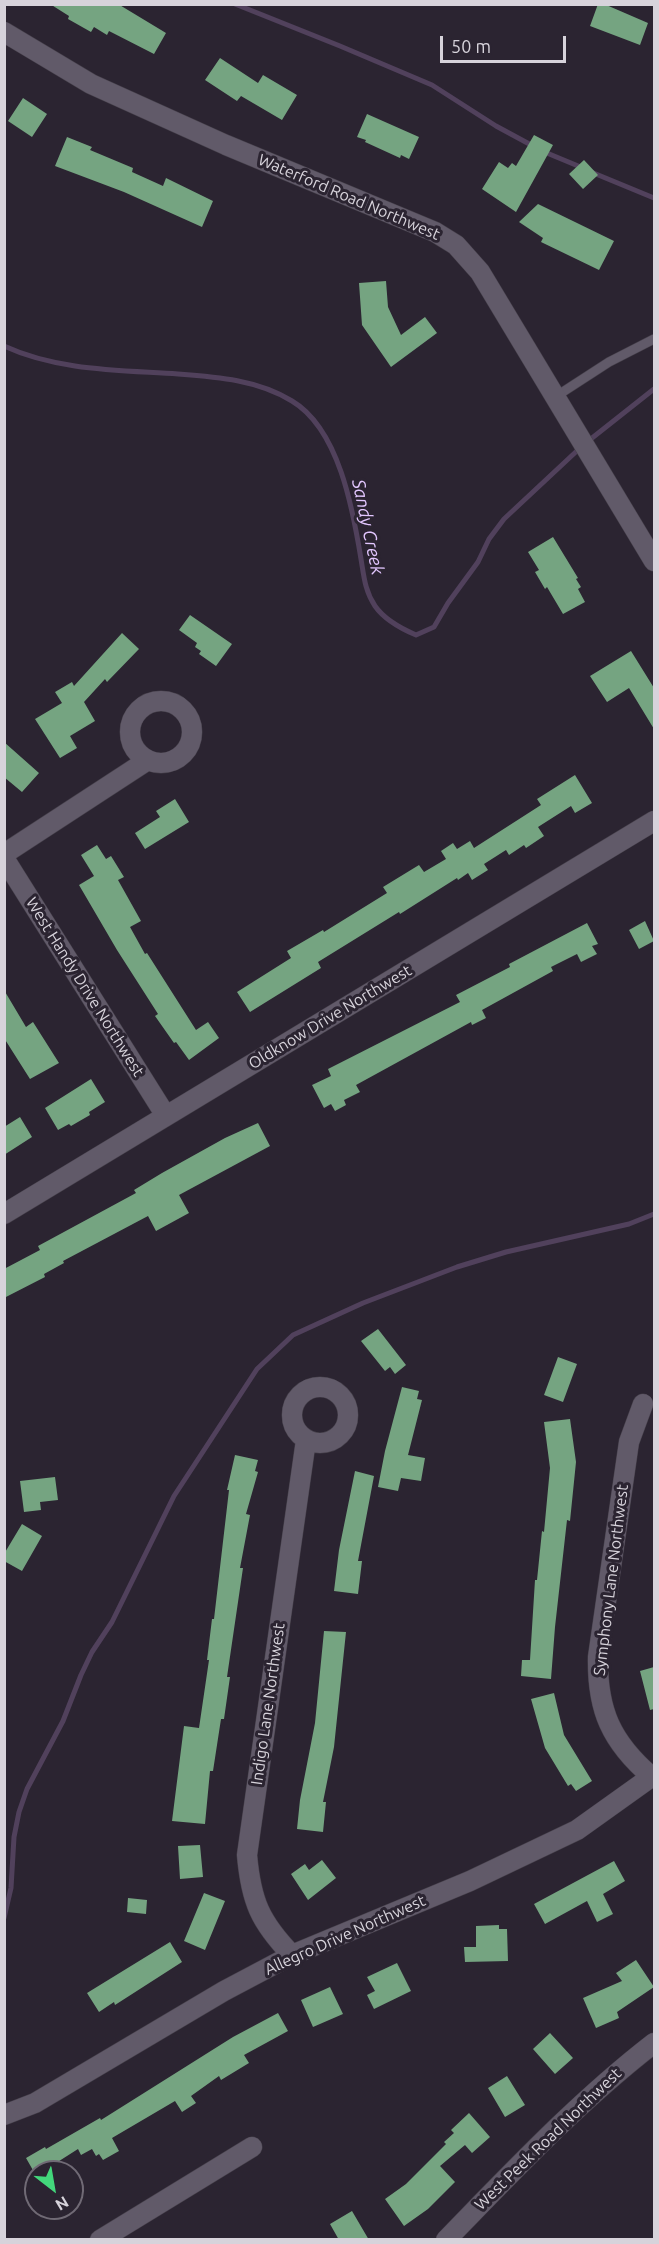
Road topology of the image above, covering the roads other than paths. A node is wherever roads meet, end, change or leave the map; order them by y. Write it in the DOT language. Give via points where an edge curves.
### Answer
graph roads {
  1 [pos="4,32"];
  2 [pos="654,339"];
  3 [pos="555,397"];
  4 [pos="654,561"];
  5 [pos="148,760"];
  6 [pos="654,821"];
  7 [pos="4,856"];
  8 [pos="166,1116"];
  9 [pos="4,1214"];
  10 [pos="643,1404"];
  11 [pos="306,1440"];
  12 [pos="653,1776"];
  13 [pos="292,1954"];
  14 [pos="654,2043"];
  15 [pos="4,2115"];
  16 [pos="252,2147"];
  17 [pos="100,2240"];
  18 [pos="446,2240"];
  1 -- 3 [label="street, Waterford Road Northwest" via="91,84 435,232 456,245 480,272"];
  2 -- 3 [label="lane"];
  3 -- 4 [label="street, Waterford Road Northwest"];
  5 -- 7 [label="street"];
  6 -- 8 [label="street, Oldknow Drive Northwest"];
  7 -- 8 [label="street, West Handy Drive Northwest"];
  8 -- 9 [label="street, Oldknow Drive Northwest"];
  10 -- 12 [label="street, Symphony Lane Northwest" via="629,1442 597,1683 615,1738"];
  11 -- 13 [label="street, Indigo Lane Northwest" via="247,1855 249,1883 258,1911 273,1935"];
  12 -- 13 [label="street, Allegro Drive Northwest" via="577,1830 544,1847"];
  13 -- 15 [label="street, Allegro Drive Northwest" via="35,2103"];
  14 -- 18 [label="street, West Peek Road Northwest" via="616,2072"];
  16 -- 17 [label="street"];
}
